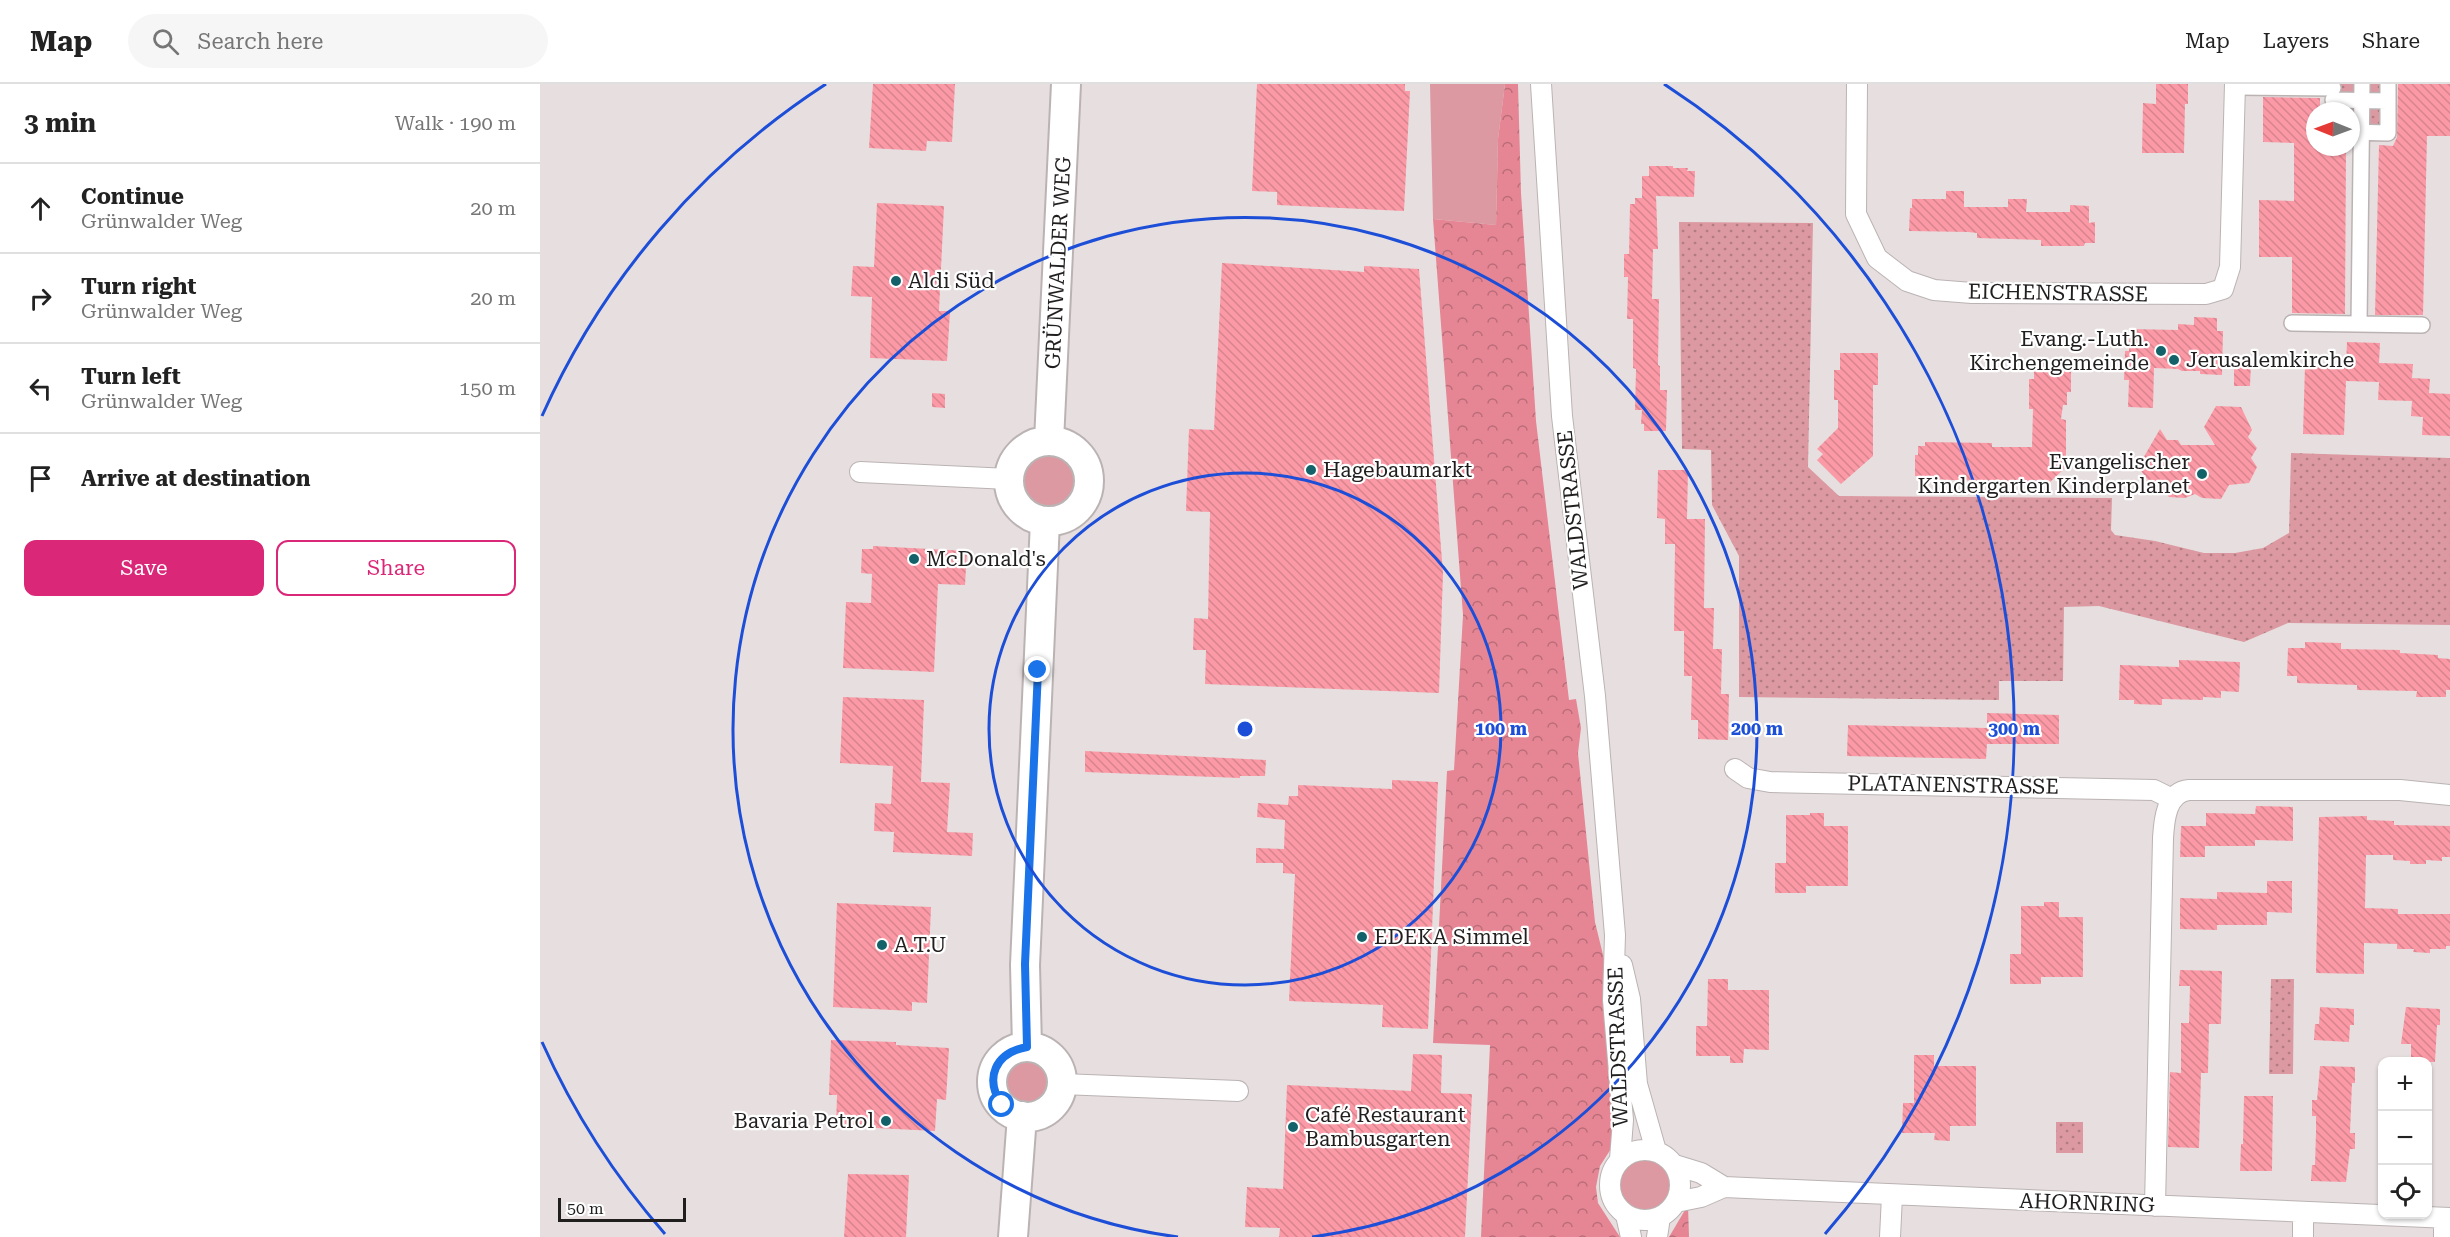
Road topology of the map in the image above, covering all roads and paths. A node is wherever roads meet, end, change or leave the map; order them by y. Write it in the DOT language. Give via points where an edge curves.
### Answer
graph roads {
  1 [pos="1066,84"];
  2 [pos="1541,84"];
  3 [pos="1857,84"];
  4 [pos="2362,84"];
  5 [pos="2388,84"];
  6 [pos="2235,85"];
  7 [pos="2333,96"];
  8 [pos="2362,100"];
  9 [pos="2388,100"];
  10 [pos="2360,111"];
  11 [pos="2360,132"];
  12 [pos="2356,156"];
  13 [pos="2292,323"];
  14 [pos="2359,324"];
  15 [pos="2422,325"];
  16 [pos="1049,441"];
  17 [pos="860,472"];
  18 [pos="1009,479"];
  19 [pos="1045,521"];
  20 [pos="1735,768"];
  21 [pos="2450,795"];
  22 [pos="2172,799"];
  23 [pos="1616,936"];
  24 [pos="1027,1047"];
  25 [pos="1062,1084"];
  26 [pos="1238,1091"];
  27 [pos="1022,1116"];
  28 [pos="1656,1151"];
  29 [pos="1620,1159"];
  30 [pos="1675,1165"];
  31 [pos="1724,1187"];
  32 [pos="1892,1196"];
  33 [pos="1676,1202"];
  34 [pos="2155,1206"];
  35 [pos="2303,1212"];
  36 [pos="1626,1215"];
  37 [pos="1660,1217"];
  38 [pos="2446,1224"];
  39 [pos="1013,1237"];
  40 [pos="1631,1237"];
  41 [pos="1657,1237"];
  42 [pos="1890,1237"];
  43 [pos="2302,1237"];
  1 -- 16 [label="main road, GRÜNWALDER WEG"];
  2 -- 23 [label="street, WALDSTRASSE" via="1562,416 1595,696"];
  3 -- 6 [label="street, EICHENSTRASSE" via="1856,214 1877,258 1907,281 1934,290 2026,294 2206,294 2223,289 2230,267"];
  4 -- 8 [label="street"];
  5 -- 9 [label="street"];
  6 -- 7 [label="street, EICHENSTRASSE"];
  7 -- 8 [label="street, EICHENSTRASSE"];
  8 -- 9 [label="street, EICHENSTRASSE"];
  8 -- 10 [label="street"];
  9 -- 11 [label="street" via="2388,133"];
  12 -- 14 [label="street"];
  13 -- 14 [label="street"];
  14 -- 15 [label="street"];
  16 -- 18 [label="main road" via="1020,453"];
  16 -- 19 [label="main road" via="1073,450 1082,459 1089,482 1075,511 1066,518"];
  17 -- 18 [label="street"];
  18 -- 19 [label="main road" via="1010,491 1023,512"];
  19 -- 24 [label="main road" via="1025,964"];
  20 -- 22 [label="street, PLATANENSTRASSE" via="1748,778 1770,782 2154,790"];
  21 -- 22 [label="street" via="2400,790 2184,790"];
  22 -- 34 [label="street" via="2164,818 2163,838"];
  23 -- 28 [label="street, WALDSTRASSE" via="1630,999 1637,1084"];
  23 -- 29 [label="street, WALDSTRASSE" via="1613,1000 1623,1120"];
  24 -- 25 [label="main road" via="1038,1048 1056,1062"];
  24 -- 27 [label="main road" via="1004,1056 993,1081 1002,1105"];
  25 -- 26 [label="street"];
  25 -- 27 [label="main road" via="1060,1095 1045,1112"];
  27 -- 39 [label="main road"];
  28 -- 29 [label="street, WALDSTRASSE" via="1637,1150"];
  28 -- 30 [label="street"];
  29 -- 36 [label="street, WALDSTRASSE" via="1609,1182 1617,1207"];
  30 -- 31 [label="street, AHORNRING" via="1701,1173"];
  30 -- 33 [label="street" via="1681,1184"];
  31 -- 32 [label="street, AHORNRING"];
  31 -- 33 [label="street, AHORNRING"];
  32 -- 34 [label="street, AHORNRING"];
  32 -- 42 [label="street"];
  33 -- 37 [label="street"];
  34 -- 35 [label="street, AHORNRING"];
  35 -- 38 [label="street, AHORNRING"];
  35 -- 43 [label="street"];
  36 -- 37 [label="street" via="1637,1220"];
  36 -- 40 [label="street, WALDSTRASSE"];
  37 -- 41 [label="street"];
}
